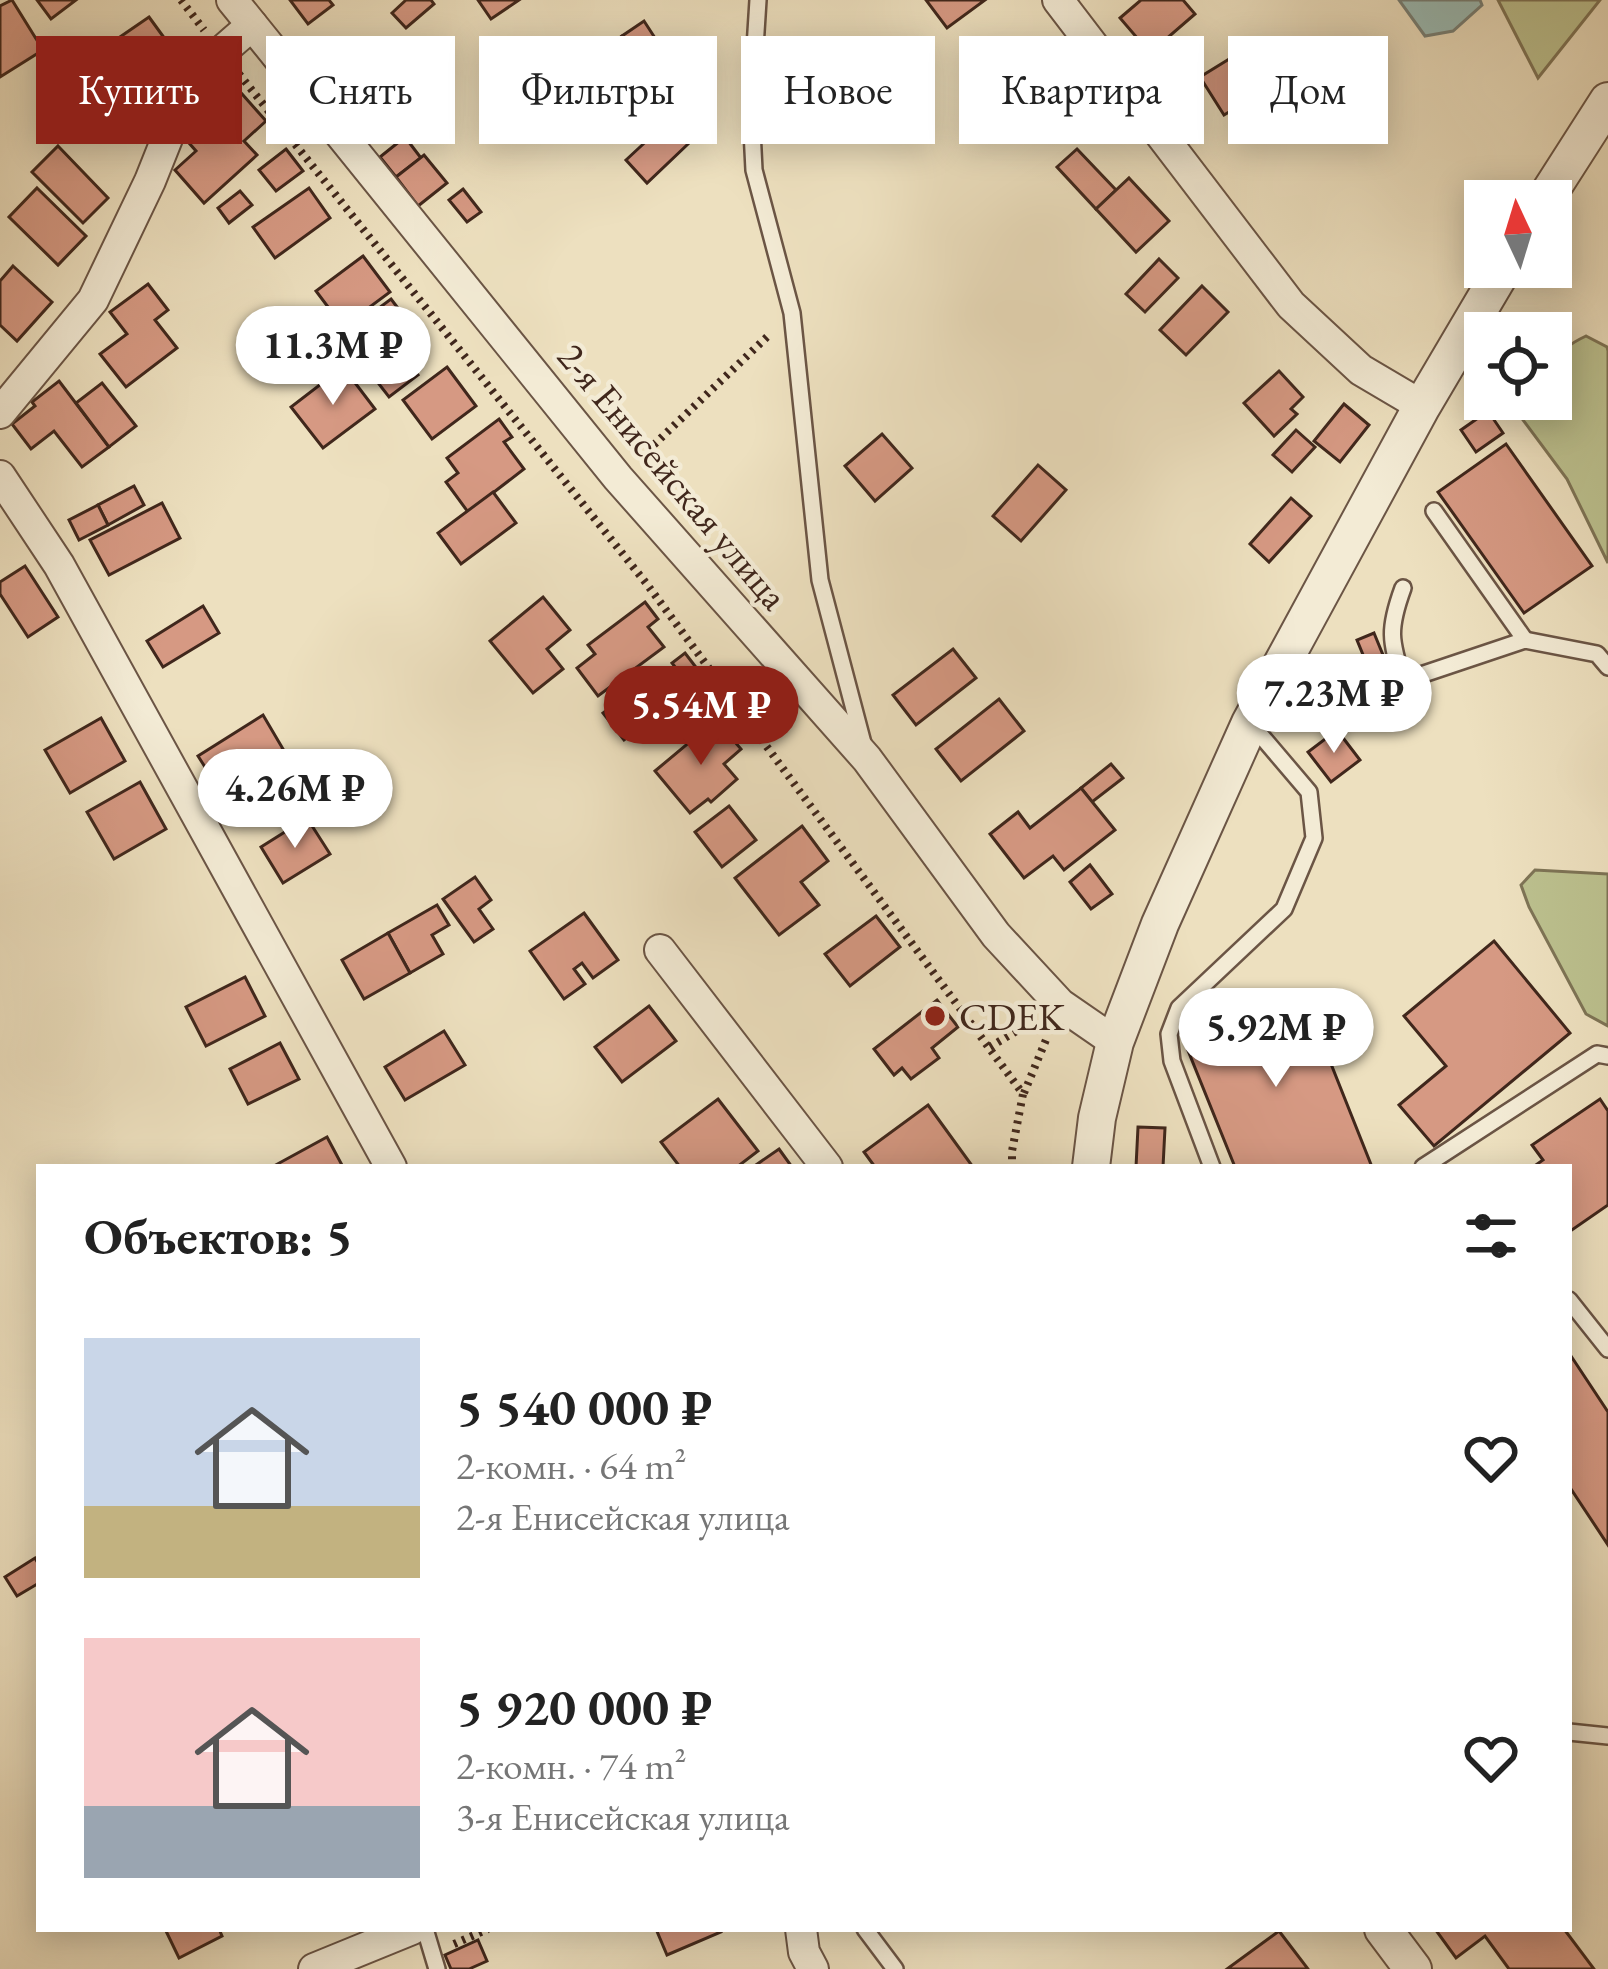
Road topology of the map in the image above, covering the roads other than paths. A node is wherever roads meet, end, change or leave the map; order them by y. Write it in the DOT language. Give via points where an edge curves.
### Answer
graph roads {
  1 [pos="232,0"];
  2 [pos="758,0"];
  3 [pos="1058,0"];
  4 [pos="252,25"];
  5 [pos="1608,101"];
  6 [pos="1557,180"];
  7 [pos="1492,288"];
  8 [pos="1423,406"];
  9 [pos="0,413"];
  10 [pos="0,476"];
  11 [pos="1434,512"];
  12 [pos="1403,588"];
  13 [pos="1525,640"];
  14 [pos="1608,667"];
  15 [pos="1272,680"];
  16 [pos="1403,681"];
  17 [pos="1250,723"];
  18 [pos="867,759"];
  19 [pos="661,950"];
  20 [pos="1115,1042"];
  21 [pos="1608,1056"];
  22 [pos="389,1164"];
  23 [pos="824,1164"];
  24 [pos="1091,1164"];
  25 [pos="1211,1164"];
  26 [pos="1428,1164"];
  27 [pos="1572,1304"];
  28 [pos="1608,1349"];
  29 [pos="1572,1732"];
  30 [pos="1608,1736"];
  31 [pos="405,1932"];
  32 [pos="426,1932"];
  33 [pos="801,1932"];
  34 [pos="867,1932"];
  35 [pos="1385,1932"];
  36 [pos="314,1969"];
  37 [pos="436,1969"];
  38 [pos="813,1969"];
  39 [pos="895,1969"];
  40 [pos="1413,1969"];
  1 -- 4 [label="street, 2-я Енисейская улица"];
  2 -- 18 [label="lane" via="754,170 792,313 820,580"];
  3 -- 8 [label="street" via="1291,305 1361,370"];
  4 -- 9 [label="street" via="221,52 176,116 93,300"];
  4 -- 18 [label="street, 2-я Енисейская улица" via="618,478"];
  5 -- 6 [label="street"];
  7 -- 8 [label="street"];
  8 -- 15 [label="street"];
  10 -- 22 [label="street" via="59,565"];
  11 -- 13 [label="lane"];
  12 -- 16 [label="lane" via="1391,620"];
  13 -- 14 [label="lane" via="1597,654"];
  13 -- 16 [label="lane"];
  15 -- 16 [label="lane" via="1376,690"];
  15 -- 17 [label="street"];
  17 -- 20 [label="street"];
  17 -- 25 [label="lane" via="1309,792 1314,838 1285,908 1179,1009 1168,1034"];
  18 -- 20 [label="street, 2-я Енисейская улица" via="996,935 1060,1004"];
  19 -- 23 [label="street"];
  20 -- 24 [label="street"];
  21 -- 26 [label="lane" via="1598,1054"];
  27 -- 28 [label="lane"];
  29 -- 30 [label="lane"];
  31 -- 36 [label="street"];
  32 -- 37 [label="lane"];
  33 -- 38 [label="street"];
  34 -- 39 [label="lane"];
  35 -- 40 [label="street"];
}
